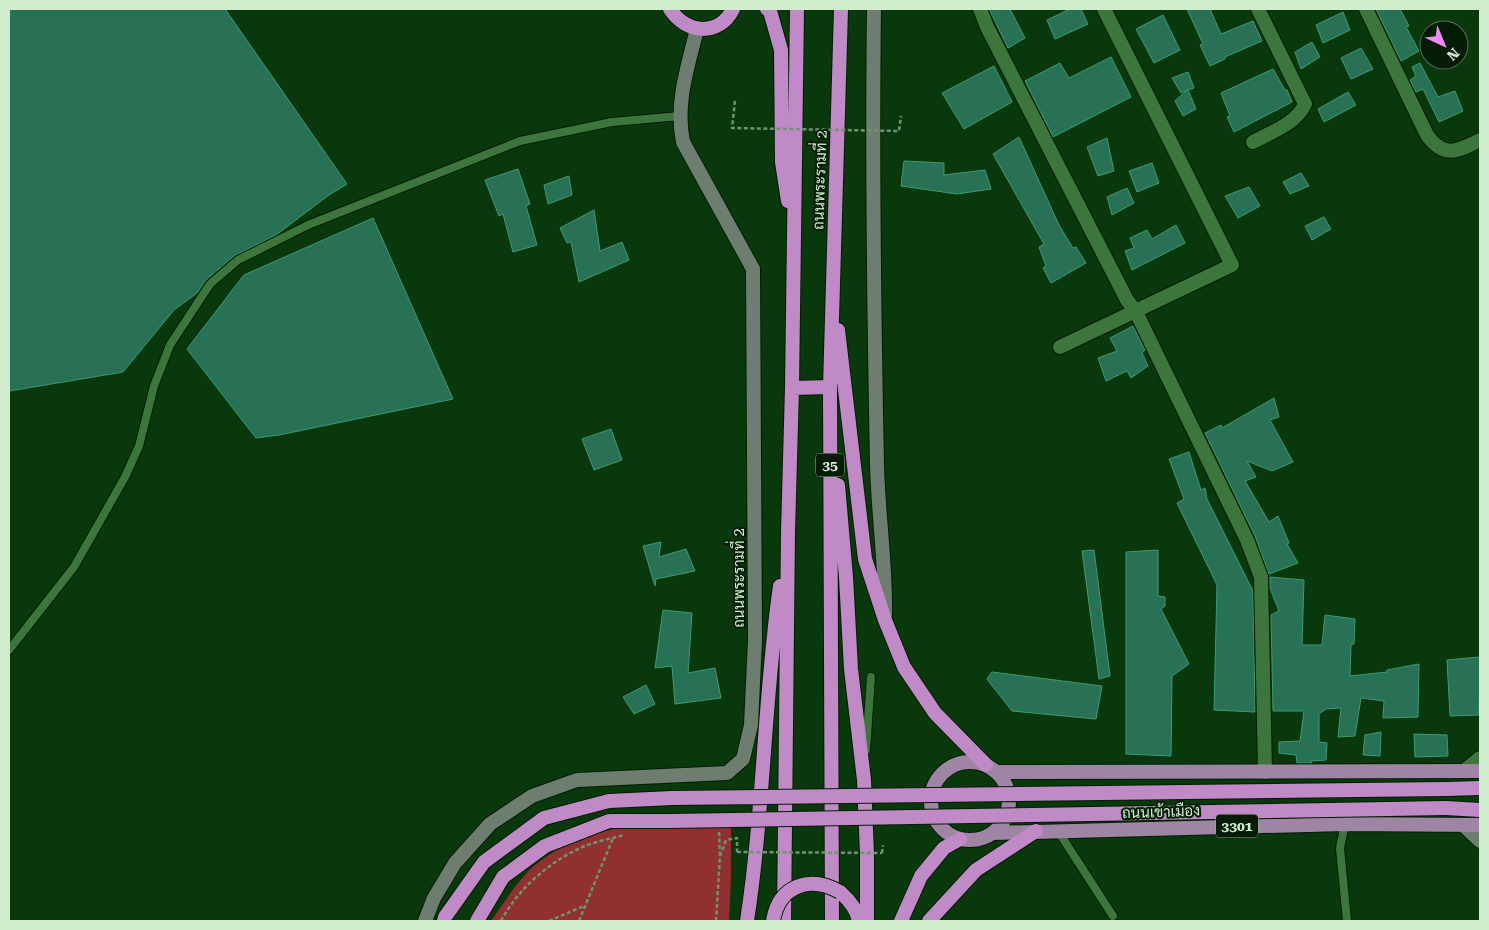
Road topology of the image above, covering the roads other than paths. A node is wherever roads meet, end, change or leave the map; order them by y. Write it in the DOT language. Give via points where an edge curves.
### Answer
graph roads {
  1 [pos="670,9"];
  2 [pos="733,9"];
  3 [pos="766,9"];
  4 [pos="797,9"];
  5 [pos="841,9"];
  6 [pos="874,9"];
  7 [pos="980,9"];
  8 [pos="1258,9"];
  9 [pos="1366,9"];
  10 [pos="1108,10"];
  11 [pos="697,29"];
  12 [pos="680,116"];
  13 [pos="1480,140"];
  14 [pos="1253,142"];
  15 [pos="794,236"];
  16 [pos="833,282"];
  17 [pos="1136,312"];
  18 [pos="1060,347"];
  19 [pos="830,387"];
  20 [pos="792,388"];
  21 [pos="788,532"];
  22 [pos="885,620"];
  23 [pos="9,650"];
  24 [pos="871,677"];
  25 [pos="1480,758"];
  26 [pos="991,768"];
  27 [pos="1465,770"];
  28 [pos="1480,771"];
  29 [pos="1265,772"];
  30 [pos="864,787"];
  31 [pos="1480,788"];
  32 [pos="932,792"];
  33 [pos="1480,810"];
  34 [pos="935,819"];
  35 [pos="866,820"];
  36 [pos="1345,824"];
  37 [pos="1463,825"];
  38 [pos="1480,825"];
  39 [pos="1058,831"];
  40 [pos="1036,832"];
  41 [pos="993,833"];
  42 [pos="960,839"];
  43 [pos="1480,841"];
  44 [pos="1113,916"];
  45 [pos="425,921"];
  46 [pos="444,921"];
  47 [pos="478,921"];
  48 [pos="748,921"];
  49 [pos="773,921"];
  50 [pos="784,921"];
  51 [pos="832,921"];
  52 [pos="859,921"];
  53 [pos="867,921"];
  54 [pos="901,921"];
  55 [pos="929,921"];
  56 [pos="1347,921"];
  1 -- 11 [label="highway" via="685,25"];
  2 -- 11 [label="highway" via="721,24"];
  3 -- 15 [label="highway" via="770,11 781,50 782,162"];
  4 -- 15 [label="highway, ถนนพระรามที่ 2"];
  5 -- 16 [label="highway, ถนนพระรามที่ 2 / 35"];
  6 -- 22 [label="main road" via="875,363"];
  7 -- 17 [label="street" via="1127,300"];
  8 -- 14 [label="street" via="1305,104 1301,113 1292,120"];
  9 -- 13 [label="street" via="1427,136 1442,150 1451,151"];
  10 -- 17 [label="street" via="1232,265"];
  11 -- 12 [label="main road, ถนนพระรามที่ 2" via="683,83"];
  12 -- 23 [label="lane" via="612,122 520,141 308,225 238,260 210,284 170,344 154,386 139,446 125,477 74,567"];
  12 -- 45 [label="main road, ถนนพระรามที่ 2" via="683,142 753,269 755,640 751,724 743,758 727,773 577,780 532,796 490,824 455,863 434,898"];
  15 -- 20 [label="highway, ถนนพระรามที่ 2"];
  16 -- 19 [label="highway, ถนนพระรามที่ 2 / 35"];
  16 -- 22 [label="highway" via="865,559"];
  17 -- 18 [label="street"];
  17 -- 29 [label="street" via="1247,540 1261,577"];
  19 -- 20 [label="highway"];
  19 -- 30 [label="highway" via="851,669"];
  19 -- 51 [label="highway, ถนนพระรามที่ 2 / 35"];
  20 -- 21 [label="highway, ถนนพระรามที่ 2"];
  21 -- 48 [label="highway" via="775,621 756,868"];
  21 -- 50 [label="highway, ถนนพระรามที่ 2"];
  22 -- 26 [label="highway" via="904,667 935,713"];
  24 -- 30 [label="lane"];
  25 -- 27 [label="street"];
  26 -- 29 [label="main road"];
  26 -- 32 [label="main road" via="972,762 959,763 946,770"];
  26 -- 41 [label="main road" via="1004,781 1010,803 1002,824"];
  27 -- 28 [label="main road"];
  27 -- 29 [label="main road"];
  30 -- 32 [label="highway"];
  30 -- 35 [label="highway"];
  31 -- 46 [label="highway, bridge" via="609,801 544,818 484,862"];
  32 -- 34 [label="main road" via="931,806"];
  33 -- 47 [label="highway, bridge" via="608,821 545,846 503,877"];
  34 -- 35 [label="highway"];
  34 -- 42 [label="main road" via="943,830"];
  35 -- 53 [label="highway"];
  36 -- 37 [label="main road, ถนนเข้าเมือง / 3301"];
  36 -- 39 [label="main road, ถนนเข้าเมือง / 3301"];
  36 -- 56 [label="lane" via="1340,848"];
  37 -- 38 [label="main road, ถนนเข้าเมือง / 3301"];
  37 -- 43 [label="main road"];
  39 -- 40 [label="main road, ถนนเข้าเมือง / 3301"];
  39 -- 44 [label="lane"];
  40 -- 41 [label="main road, ถนนเข้าเมือง / 3301"];
  40 -- 55 [label="highway" via="976,870"];
  41 -- 42 [label="main road, ถนนเข้าเมือง" via="981,839"];
  42 -- 54 [label="highway" via="944,848 921,876"];
  49 -- 52 [label="highway, bridge" via="778,902 795,887 806,884 829,886 841,892"];
}
